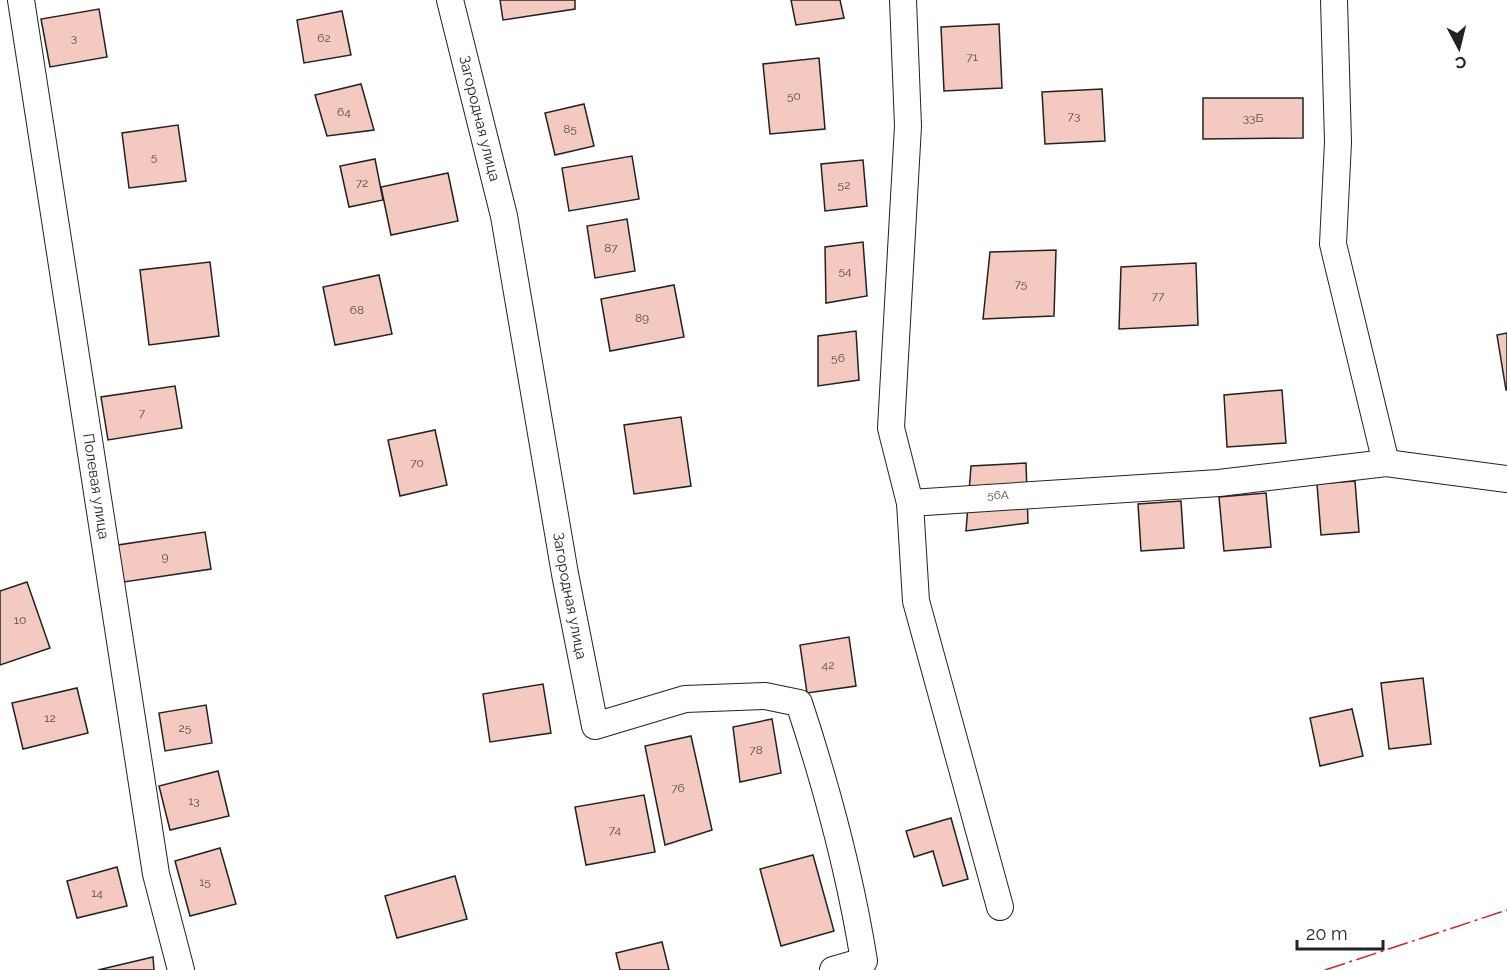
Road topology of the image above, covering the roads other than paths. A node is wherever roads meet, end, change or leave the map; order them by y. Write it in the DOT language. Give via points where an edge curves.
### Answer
graph roads {
  1 [pos="21,0"];
  2 [pos="450,0"];
  3 [pos="903,0"];
  4 [pos="1334,0"];
  5 [pos="1386,463"];
  6 [pos="1507,480"];
  7 [pos="910,503"];
  8 [pos="1000,906"];
  9 [pos="181,970"];
  10 [pos="833,970"];
  1 -- 9 [label="street, Полевая улица" via="156,874"];
  2 -- 10 [label="street, Загородная улица" via="504,216 595,726 685,699 765,696 799,703 855,903 864,961"];
  3 -- 7 [label="street" via="908,126 891,428"];
  4 -- 5 [label="street" via="1338,142 1333,244"];
  5 -- 6 [label="street"];
  5 -- 7 [label="street" via="1219,483"];
  7 -- 8 [label="street" via="916,601"];
}
